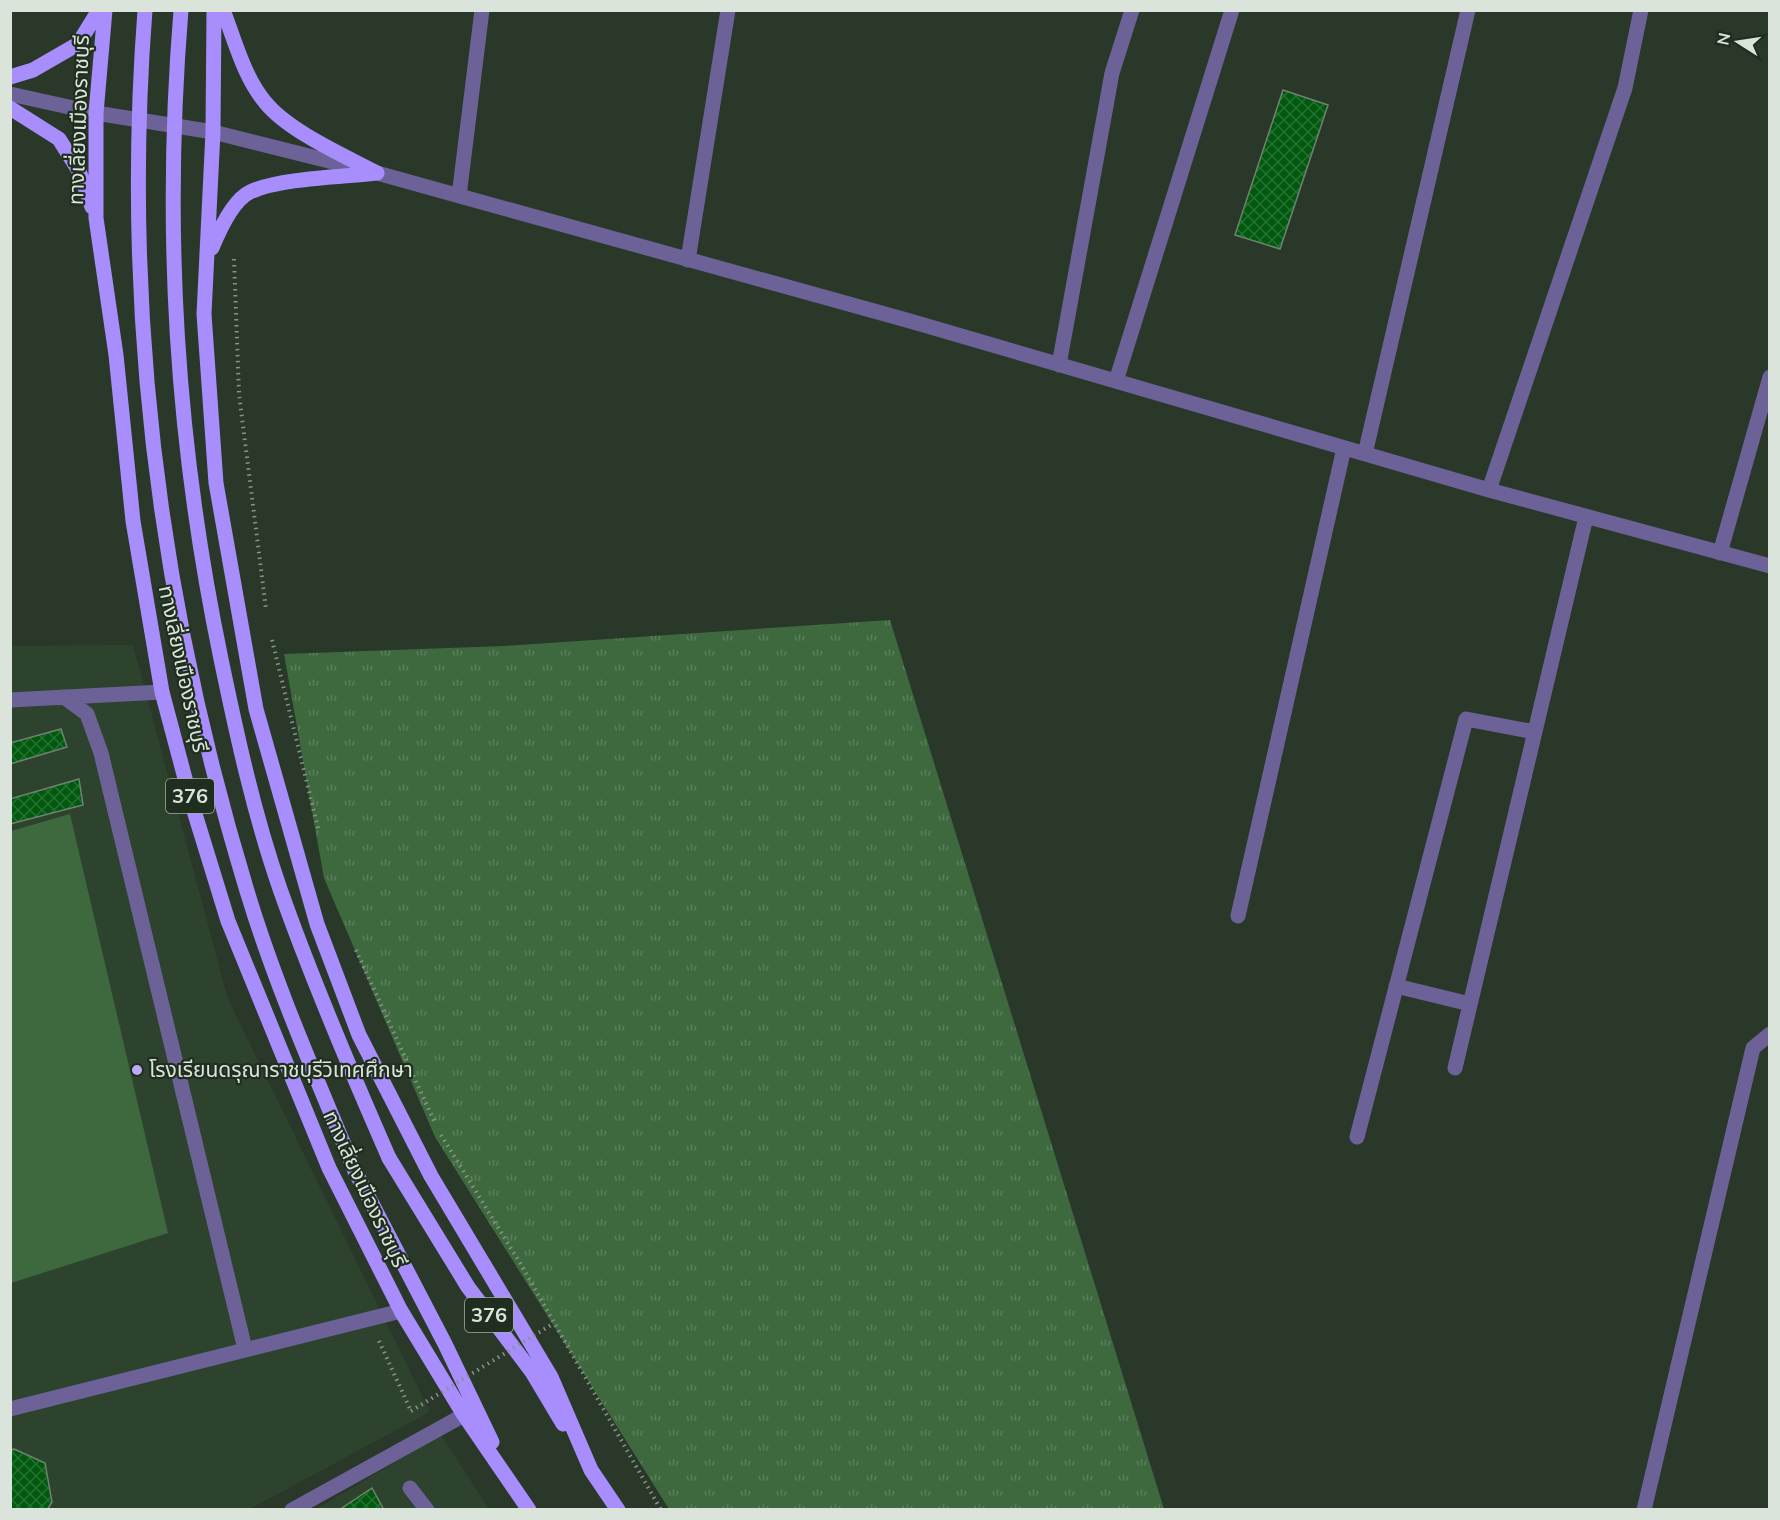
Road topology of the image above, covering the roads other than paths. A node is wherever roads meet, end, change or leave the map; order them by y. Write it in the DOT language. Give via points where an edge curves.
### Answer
graph roads {
  1 [pos="99,10"];
  2 [pos="105,10"];
  3 [pos="145,10"];
  4 [pos="181,10"];
  5 [pos="214,10"];
  6 [pos="223,10"];
  7 [pos="482,10"];
  8 [pos="728,10"];
  9 [pos="1132,10"];
  10 [pos="1232,10"];
  11 [pos="1468,10"];
  12 [pos="1641,10"];
  13 [pos="10,77"];
  14 [pos="10,94"];
  15 [pos="10,108"];
  16 [pos="96,113"];
  17 [pos="213,132"];
  18 [pos="377,173"];
  19 [pos="459,196"];
  20 [pos="96,218"];
  21 [pos="207,259"];
  22 [pos="688,260"];
  23 [pos="1059,365"];
  24 [pos="1770,377"];
  25 [pos="1116,381"];
  26 [pos="1344,448"];
  27 [pos="1365,454"];
  28 [pos="1489,490"];
  29 [pos="1586,518"];
  30 [pos="1720,553"];
  31 [pos="1770,566"];
  32 [pos="162,692"];
  33 [pos="64,698"];
  34 [pos="10,700"];
  35 [pos="1535,732"];
  36 [pos="1238,915"];
  37 [pos="1396,986"];
  38 [pos="1470,1005"];
  39 [pos="1770,1034"];
  40 [pos="1455,1068"];
  41 [pos="1357,1137"];
  42 [pos="401,1311"];
  43 [pos="245,1349"];
  44 [pos="10,1409"];
  45 [pos="464,1415"];
  46 [pos="591,1470"];
  47 [pos="509,1480"];
  48 [pos="410,1488"];
  49 [pos="292,1509"];
  50 [pos="427,1509"];
  51 [pos="528,1509"];
  52 [pos="618,1509"];
  53 [pos="1644,1509"];
  1 -- 13 [label="main road" via="78,44 33,70"];
  2 -- 16 [label="main road, ทางเลี่ยงเมืองราชบุรี / 376"];
  3 -- 47 [label="main road, ทางเลี่ยงเมืองราชบุรี / 376, bridge" via="139,85 138,252 143,353 173,591 204,742 248,894 298,1033 355,1171 449,1352"];
  4 -- 46 [label="main road, ทางเลี่ยงเมืองราชบุรี / 376, bridge" via="171,205 184,435 206,588 238,741 279,886 333,1030 389,1158 468,1287 532,1372"];
  5 -- 17 [label="main road, ทางเลี่ยงเมืองราชบุรี / 376"];
  6 -- 18 [label="main road" via="242,62 265,103 308,137"];
  7 -- 19 [label="street"];
  8 -- 22 [label="street"];
  9 -- 23 [label="street" via="1112,73"];
  10 -- 25 [label="street"];
  11 -- 27 [label="street"];
  12 -- 28 [label="street" via="1625,88"];
  14 -- 16 [label="street"];
  15 -- 20 [label="main road" via="59,139 79,171"];
  16 -- 17 [label="street"];
  16 -- 20 [label="main road, ทางเลี่ยงเมืองราชบุรี / 376"];
  17 -- 18 [label="street"];
  17 -- 21 [label="main road, ทางเลี่ยงเมืองราชบุรี / 376"];
  18 -- 19 [label="street"];
  18 -- 21 [label="main road" via="296,181 249,192 223,222"];
  19 -- 22 [label="street"];
  20 -- 32 [label="main road, ทางเลี่ยงเมืองราชบุรี / 376" via="116,355 132,521"];
  21 -- 46 [label="main road, ทางเลี่ยงเมืองราชบุรี / 376" via="204,314 216,483 255,710 316,924 359,1035 431,1176 552,1377"];
  22 -- 23 [label="street"];
  23 -- 25 [label="street"];
  24 -- 30 [label="street"];
  25 -- 26 [label="street"];
  26 -- 27 [label="street"];
  26 -- 36 [label="street"];
  27 -- 28 [label="street"];
  28 -- 29 [label="street"];
  29 -- 30 [label="street"];
  29 -- 35 [label="street"];
  30 -- 31 [label="street"];
  32 -- 33 [label="street"];
  32 -- 42 [label="main road, ทางเลี่ยงเมืองราชบุรี / 376" via="228,921 329,1168"];
  33 -- 34 [label="street"];
  33 -- 43 [label="street" via="87,714 101,753"];
  35 -- 37 [label="street" via="1466,719"];
  35 -- 38 [label="street"];
  37 -- 38 [label="street"];
  37 -- 41 [label="street"];
  38 -- 40 [label="street"];
  39 -- 53 [label="street" via="1753,1048"];
  42 -- 43 [label="street"];
  42 -- 45 [label="main road, ทางเลี่ยงเมืองราชบุรี / 376"];
  43 -- 44 [label="street"];
  45 -- 47 [label="main road, ทางเลี่ยงเมืองราชบุรี / 376"];
  45 -- 49 [label="street"];
  46 -- 52 [label="main road, ทางเลี่ยงเมืองราชบุรี / 376"];
  47 -- 51 [label="main road, ทางเลี่ยงเมืองราชบุรี / 376"];
  48 -- 50 [label="street"];
}
